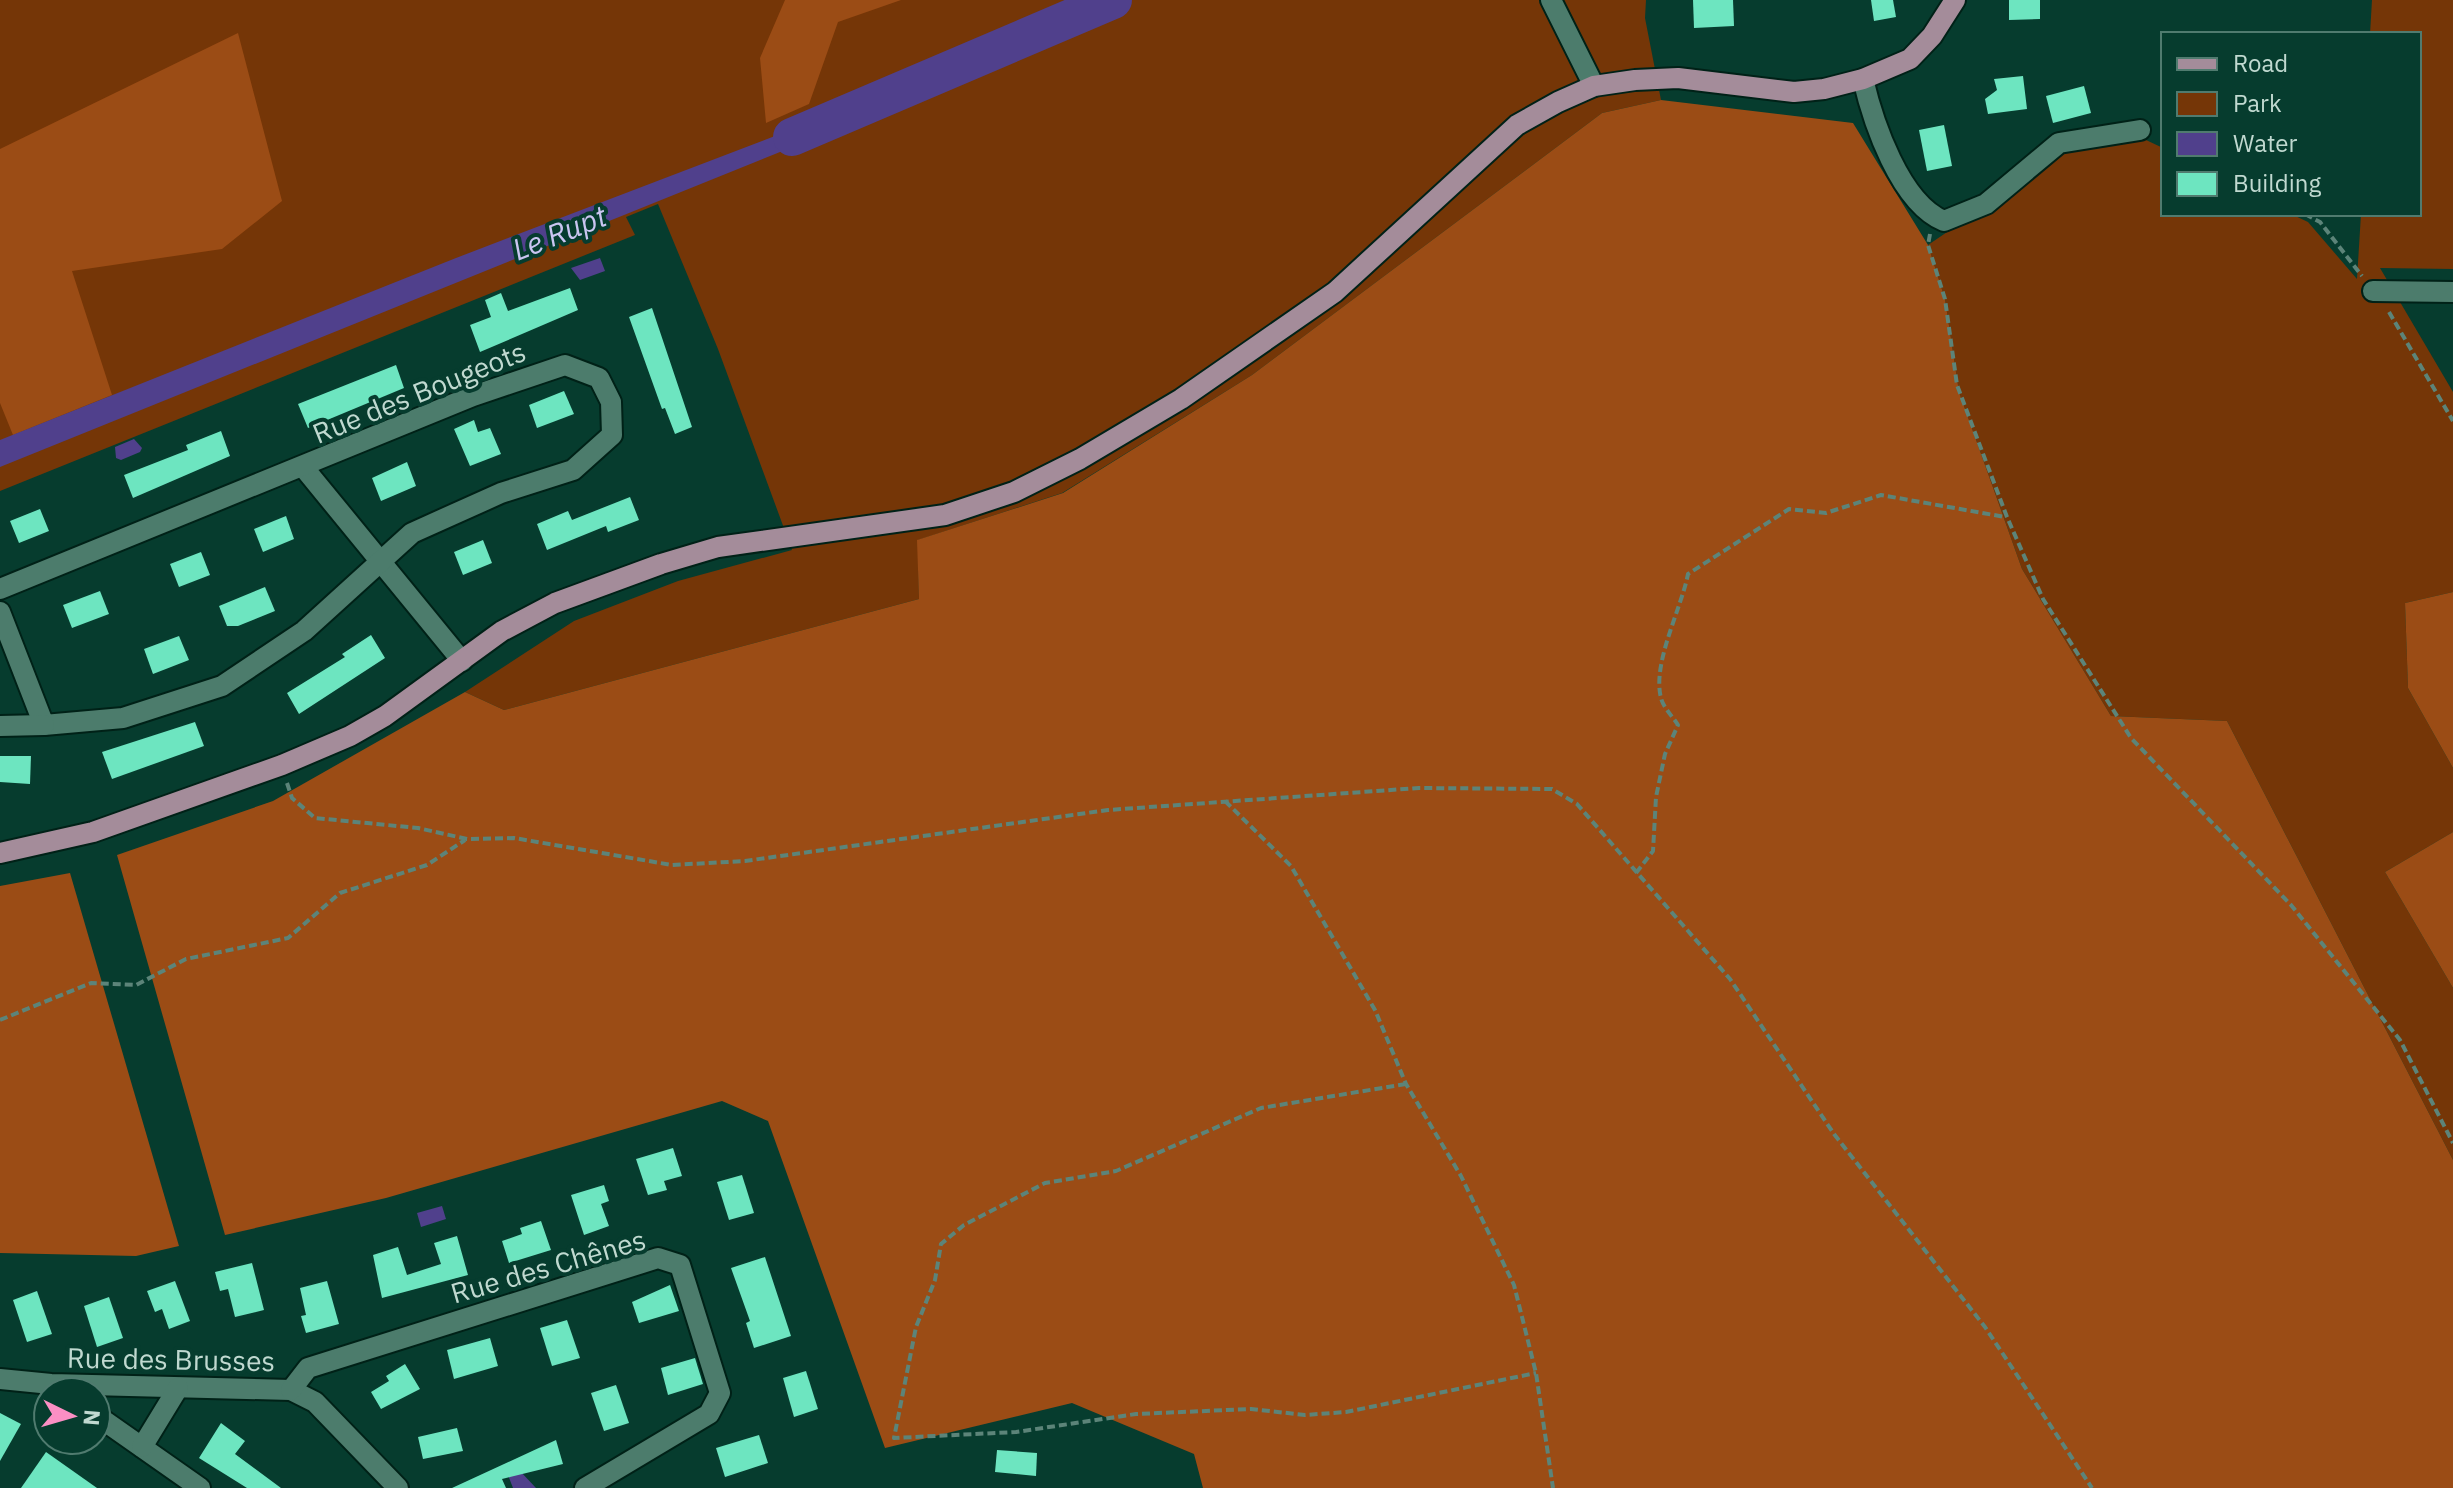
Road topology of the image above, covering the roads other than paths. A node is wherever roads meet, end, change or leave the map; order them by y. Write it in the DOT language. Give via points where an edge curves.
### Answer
graph roads {
  1 [pos="1551,0"];
  2 [pos="1955,0"];
  3 [pos="1863,79"];
  4 [pos="1594,86"];
  5 [pos="2140,130"];
  6 [pos="2373,291"];
  7 [pos="2453,292"];
  8 [pos="304,468"];
  9 [pos="381,562"];
  10 [pos="0,589"];
  11 [pos="0,612"];
  12 [pos="462,661"];
  13 [pos="44,725"];
  14 [pos="0,726"];
  15 [pos="0,853"];
  16 [pos="0,1379"];
  17 [pos="32,1384"];
  18 [pos="112,1388"];
  19 [pos="178,1388"];
  20 [pos="291,1390"];
  21 [pos="112,1426"];
  22 [pos="142,1447"];
  23 [pos="200,1488"];
  24 [pos="398,1488"];
  25 [pos="585,1488"];
  1 -- 4 [label="street"];
  2 -- 3 [label="main road" via="1910,59"];
  3 -- 4 [label="main road" via="1794,92 1678,78"];
  3 -- 5 [label="street" via="1873,122 1912,195 1944,221 1986,204 2059,143"];
  4 -- 12 [label="main road" via="1517,125 1335,292 1181,399 1080,459 1014,492 945,515 718,547 661,564 555,603 502,631"];
  6 -- 7 [label="street"];
  8 -- 9 [label="street"];
  8 -- 9 [label="street, Rue des Bougeots" via="473,396 565,365 599,378 611,402 612,435 573,470 501,493 412,533"];
  8 -- 10 [label="street, Rue des Bougeots"];
  9 -- 12 [label="street"];
  9 -- 13 [label="street, Rue des Bougeots" via="304,631 222,686 123,718"];
  11 -- 13 [label="street"];
  12 -- 15 [label="main road" via="374,723 282,765 93,832"];
  13 -- 14 [label="street, Rue des Bougeots"];
  16 -- 17 [label="street, Rue des Brusses"];
  18 -- 19 [label="street, Rue des Brusses"];
  19 -- 20 [label="street, Rue des Brusses"];
  19 -- 22 [label="street"];
  20 -- 24 [label="street, Rue des Brusses" via="315,1402"];
  20 -- 25 [label="street, Rue des Chênes" via="308,1368 658,1258 680,1265 720,1393 709,1414"];
  21 -- 22 [label="street"];
  22 -- 23 [label="street"];
}
